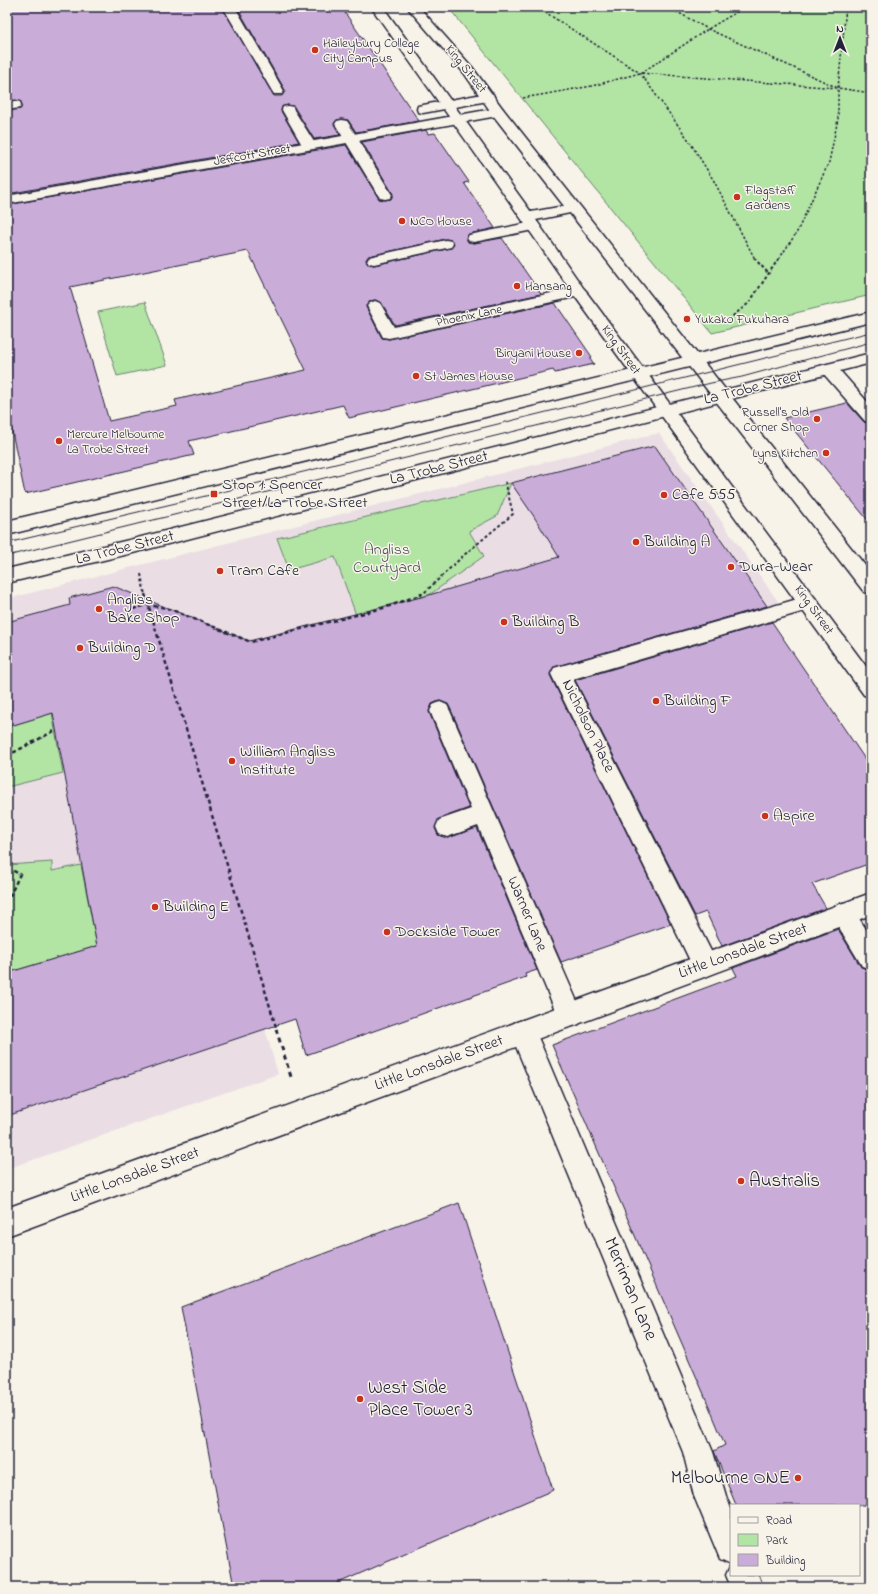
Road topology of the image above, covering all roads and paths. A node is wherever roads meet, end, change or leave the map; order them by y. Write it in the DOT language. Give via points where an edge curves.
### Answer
graph roads {
  1 [pos="229,7"];
  2 [pos="536,7"];
  3 [pos="668,7"];
  4 [pos="745,7"];
  5 [pos="846,7"];
  6 [pos="406,9"];
  7 [pos="379,10"];
  8 [pos="708,29"];
  9 [pos="640,74"];
  10 [pos="838,88"];
  11 [pos="278,91"];
  12 [pos="871,94"];
  13 [pos="488,97"];
  14 [pos="525,98"];
  15 [pos="446,105"];
  16 [pos="288,110"];
  17 [pos="410,112"];
  18 [pos="498,112"];
  19 [pos="456,119"];
  20 [pos="357,122"];
  21 [pos="342,124"];
  22 [pos="328,127"];
  23 [pos="315,129"];
  24 [pos="301,132"];
  25 [pos="286,135"];
  26 [pos="350,137"];
  27 [pos="309,145"];
  28 [pos="385,195"];
  29 [pos="7,200"];
  30 [pos="574,208"];
  31 [pos="530,222"];
  32 [pos="474,238"];
  33 [pos="446,244"];
  34 [pos="374,260"];
  35 [pos="769,274"];
  36 [pos="579,292"];
  37 [pos="375,306"];
  38 [pos="871,317"];
  39 [pos="722,324"];
  40 [pos="871,358"];
  41 [pos="693,360"];
  42 [pos="829,369"];
  43 [pos="638,373"];
  44 [pos="722,397"];
  45 [pos="666,410"];
  46 [pos="871,417"];
  47 [pos="505,481"];
  48 [pos="7,528"];
  49 [pos="133,546"];
  50 [pos="7,576"];
  51 [pos="871,587"];
  52 [pos="808,603"];
  53 [pos="147,604"];
  54 [pos="133,609"];
  55 [pos="871,689"];
  56 [pos="440,710"];
  57 [pos="56,730"];
  58 [pos="7,756"];
  59 [pos="484,814"];
  60 [pos="447,827"];
  61 [pos="7,868"];
  62 [pos="7,902"];
  63 [pos="871,904"];
  64 [pos="843,914"];
  65 [pos="871,958"];
  66 [pos="705,965"];
  67 [pos="570,1015"];
  68 [pos="523,1032"];
  69 [pos="302,1113"];
  70 [pos="7,1222"];
  71 [pos="730,1546"];
  72 [pos="742,1576"];
  73 [pos="747,1587"];
  1 -- 11 [label="main road"];
  2 -- 9 [label="path"];
  3 -- 8 [label="path"];
  4 -- 8 [label="path"];
  5 -- 10 [label="path"];
  6 -- 7 [label="main road"];
  6 -- 13 [label="main road, King Street" via="468,70"];
  7 -- 15 [label="main road, King Street"];
  8 -- 9 [label="path"];
  8 -- 10 [label="path"];
  9 -- 10 [label="path"];
  9 -- 14 [label="path"];
  9 -- 35 [label="path" via="688,139 714,181 754,258"];
  10 -- 12 [label="path"];
  10 -- 35 [label="path" via="838,119 829,162 797,232"];
  13 -- 15 [label="main road"];
  13 -- 18 [label="main road, King Street"];
  15 -- 17 [label="main road"];
  15 -- 19 [label="main road, King Street"];
  16 -- 24 [label="main road"];
  18 -- 19 [label="main road, Jeffcott Street"];
  18 -- 30 [label="main road, King Street"];
  19 -- 26 [label="main road, Jeffcott Street"];
  19 -- 31 [label="main road, King Street"];
  20 -- 21 [label="main road"];
  21 -- 22 [label="main road"];
  21 -- 26 [label="main road"];
  23 -- 24 [label="main road, Jeffcott Street"];
  24 -- 25 [label="main road, Jeffcott Street"];
  24 -- 27 [label="main road"];
  26 -- 27 [label="main road, Jeffcott Street"];
  26 -- 28 [label="main road"];
  27 -- 29 [label="main road, Jeffcott Street"];
  30 -- 31 [label="main road"];
  30 -- 41 [label="main road, King Street"];
  31 -- 32 [label="main road"];
  31 -- 36 [label="main road, King Street"];
  33 -- 34 [label="main road"];
  35 -- 39 [label="path" via="750,303"];
  36 -- 37 [label="main road, Phoenix Lane" via="389,333"];
  36 -- 43 [label="main road, King Street"];
  38 -- 41 [label="main road"];
  40 -- 42 [label="main road, La Trobe Street"];
  41 -- 43 [label="main road"];
  41 -- 44 [label="main road, King Street"];
  42 -- 44 [label="main road, La Trobe Street"];
  42 -- 46 [label="main road"];
  43 -- 45 [label="main road, King Street"];
  43 -- 48 [label="main road"];
  44 -- 45 [label="main road, La Trobe Street"];
  44 -- 51 [label="main road, King Street"];
  45 -- 49 [label="main road, La Trobe Street"];
  45 -- 52 [label="main road, King Street"];
  47 -- 53 [label="path" via="513,514 424,593 387,607 251,642 167,608"];
  49 -- 50 [label="main road, La Trobe Street"];
  49 -- 53 [label="path"];
  52 -- 55 [label="main road, King Street"];
  52 -- 66 [label="main road, Nicholson Place" via="561,674"];
  53 -- 54 [label="path"];
  53 -- 69 [label="path"];
  56 -- 59 [label="main road, Warner Lane"];
  57 -- 58 [label="path"];
  59 -- 60 [label="main road"];
  59 -- 67 [label="main road, Warner Lane"];
  61 -- 62 [label="path" via="20,874"];
  63 -- 64 [label="main road, Little Lonsdale Street"];
  64 -- 65 [label="main road"];
  64 -- 66 [label="main road, Little Lonsdale Street"];
  66 -- 67 [label="main road, Little Lonsdale Street"];
  67 -- 68 [label="main road, Little Lonsdale Street"];
  68 -- 69 [label="main road, Little Lonsdale Street"];
  68 -- 71 [label="main road, Merriman Lane" via="698,1452 710,1496"];
  69 -- 70 [label="main road, Little Lonsdale Street"];
  72 -- 73 [label="main road"];
}
